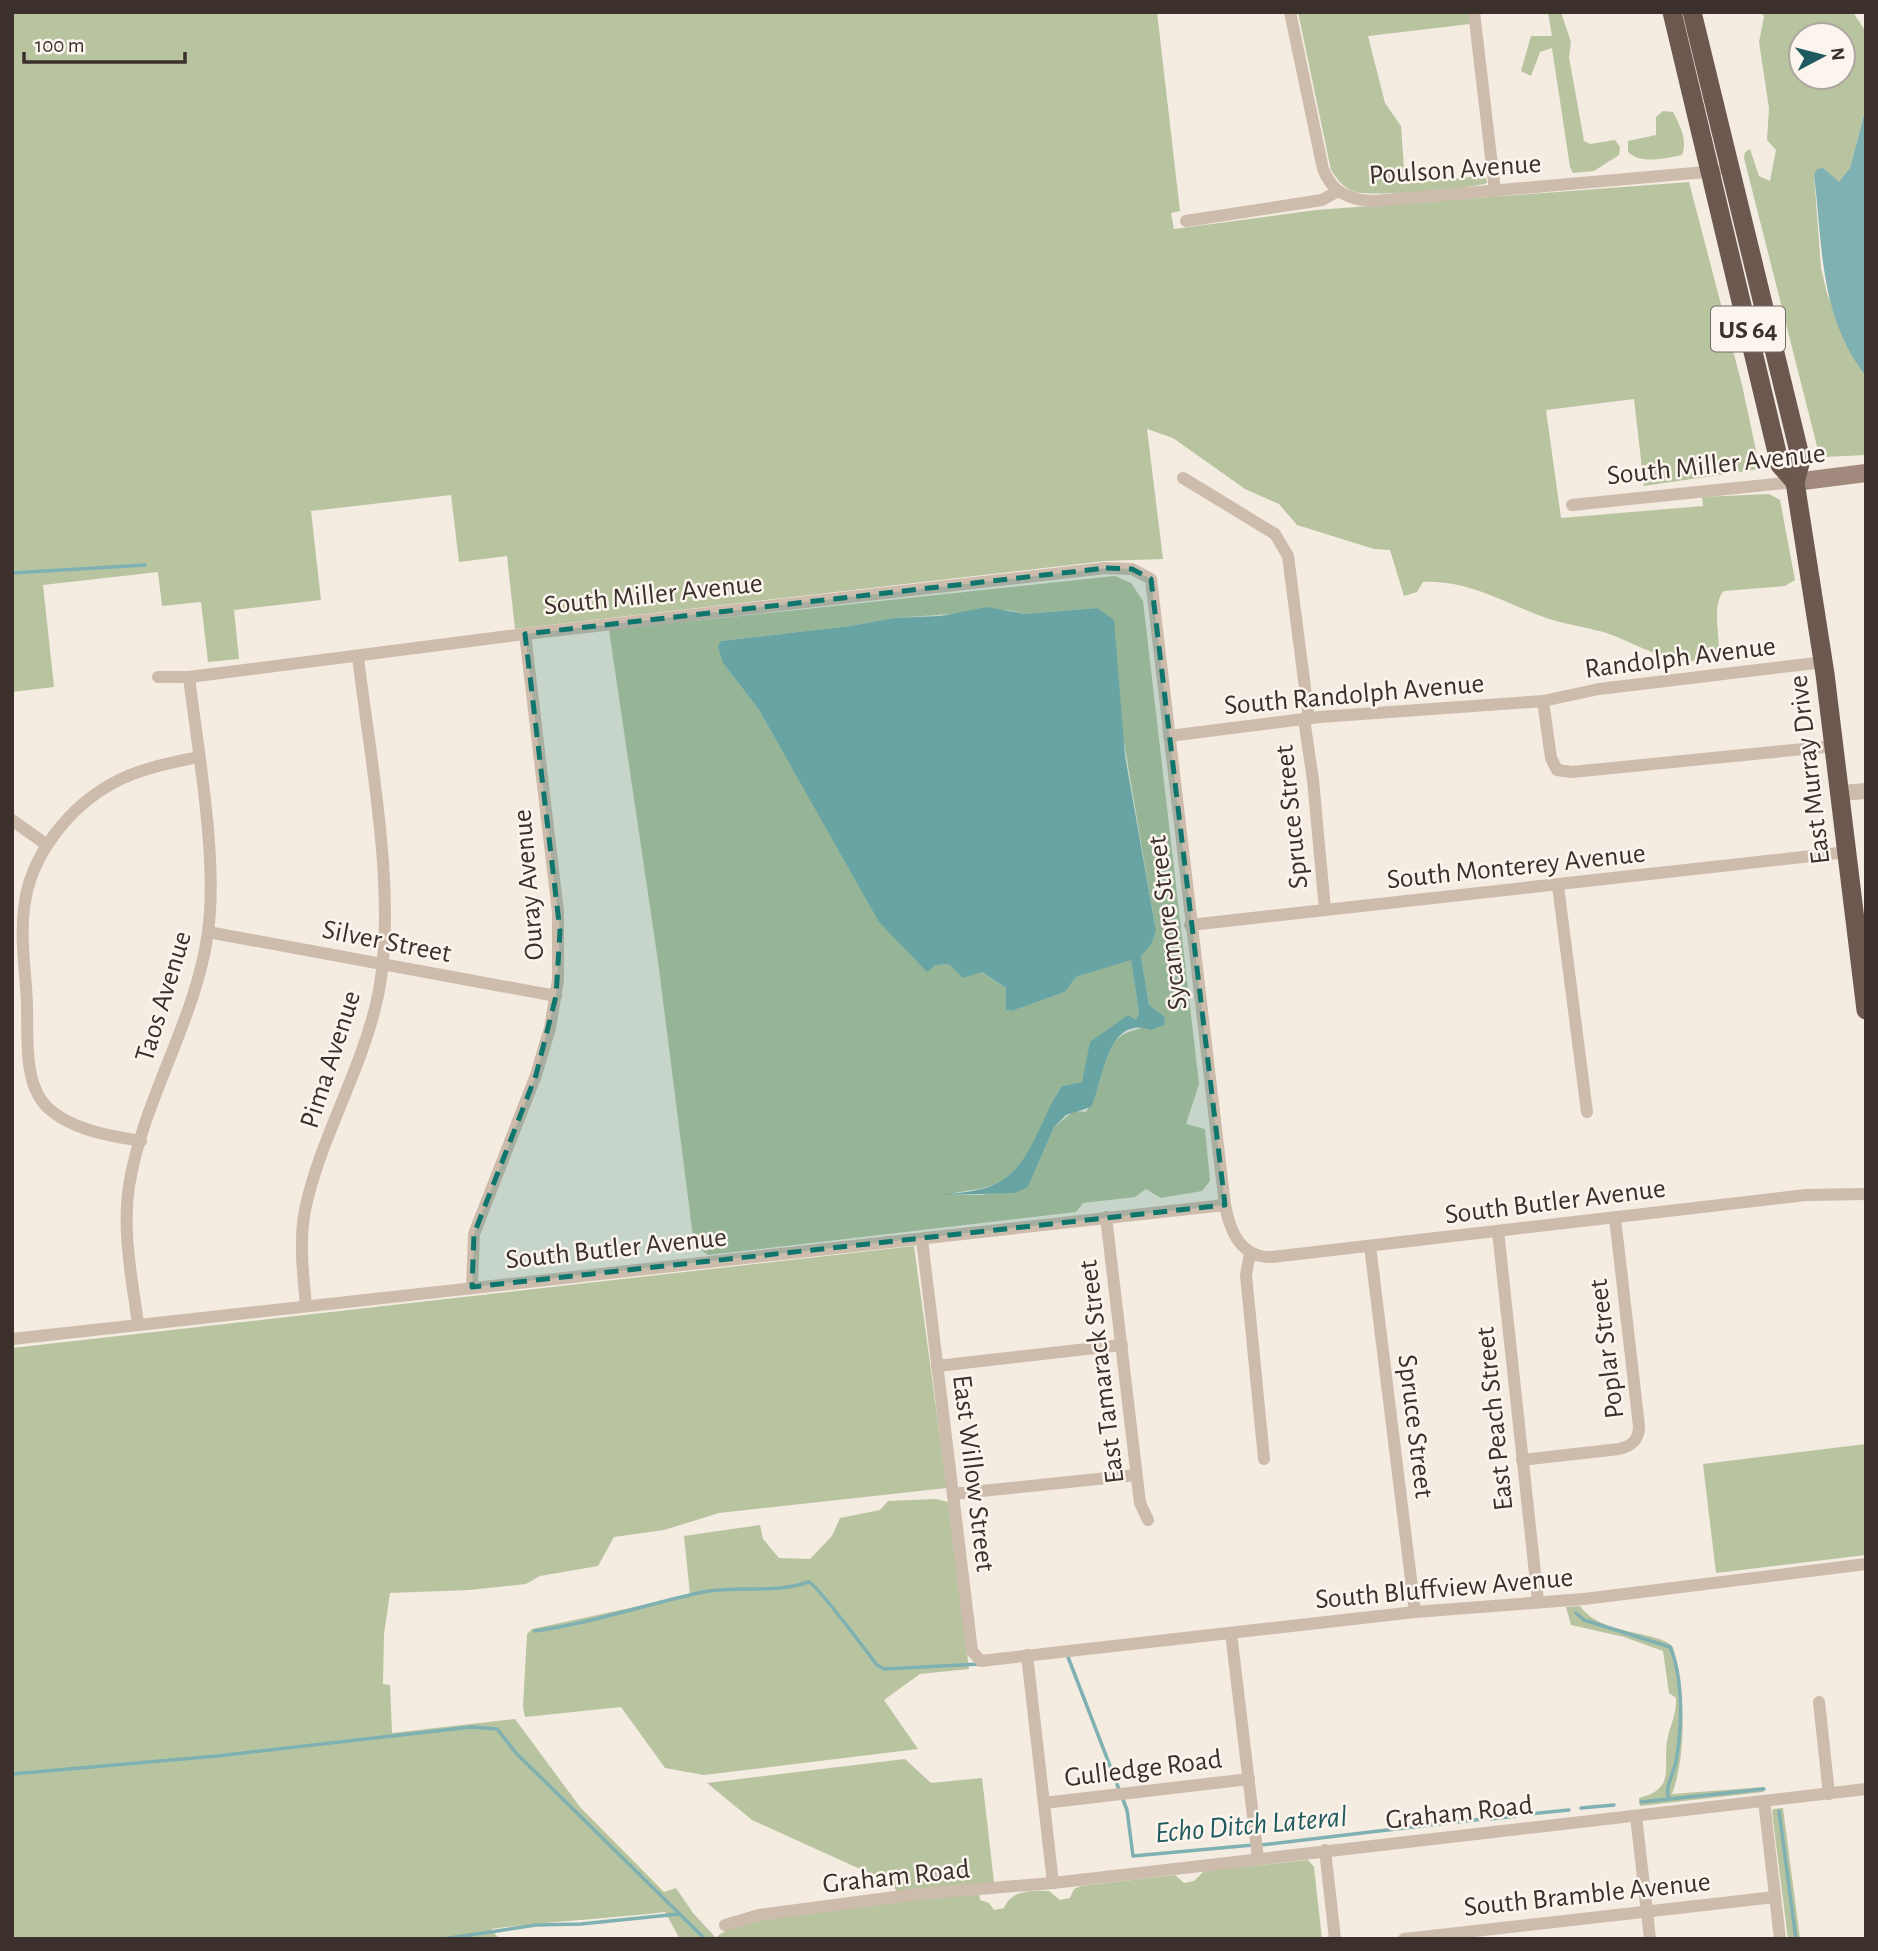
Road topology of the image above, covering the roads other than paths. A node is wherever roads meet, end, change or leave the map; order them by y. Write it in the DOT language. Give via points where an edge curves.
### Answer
graph roads {
  1 [pos="1290,12"];
  2 [pos="1474,12"];
  3 [pos="1672,12"];
  4 [pos="1692,12"];
  5 [pos="1732,170"];
  6 [pos="1709,172"];
  7 [pos="1338,191"];
  8 [pos="1495,191"];
  9 [pos="1186,221"];
  10 [pos="1866,472"];
  11 [pos="1183,478"];
  12 [pos="1795,482"];
  13 [pos="1572,505"];
  14 [pos="1151,579"];
  15 [pos="525,634"];
  16 [pos="358,657"];
  17 [pos="1824,662"];
  18 [pos="159,677"];
  19 [pos="189,677"];
  20 [pos="1543,701"];
  21 [pos="1306,719"];
  22 [pos="1169,736"];
  23 [pos="1834,746"];
  24 [pos="198,757"];
  25 [pos="1866,791"];
  26 [pos="1840,793"];
  27 [pos="12,820"];
  28 [pos="47,845"];
  29 [pos="1847,852"];
  30 [pos="1558,886"];
  31 [pos="1325,909"];
  32 [pos="1190,925"];
  33 [pos="208,932"];
  34 [pos="382,965"];
  35 [pos="556,996"];
  36 [pos="1865,997"];
  37 [pos="1587,1112"];
  38 [pos="141,1141"];
  39 [pos="1866,1194"];
  40 [pos="1225,1205"];
  41 [pos="1106,1217"];
  42 [pos="1615,1218"];
  43 [pos="1498,1231"];
  44 [pos="922,1240"];
  45 [pos="1370,1246"];
  46 [pos="1250,1253"];
  47 [pos="472,1287"];
  48 [pos="306,1305"];
  49 [pos="138,1324"];
  50 [pos="12,1339"];
  51 [pos="1122,1345"];
  52 [pos="937,1366"];
  53 [pos="1264,1459"];
  54 [pos="1522,1460"];
  55 [pos="1136,1475"];
  56 [pos="953,1494"];
  57 [pos="1147,1520"];
  58 [pos="1866,1564"];
  59 [pos="1538,1601"];
  60 [pos="1415,1612"];
  61 [pos="1231,1633"];
  62 [pos="1027,1656"];
  63 [pos="1819,1702"];
  64 [pos="1249,1779"];
  65 [pos="1866,1789"];
  66 [pos="1829,1794"];
  67 [pos="1764,1801"];
  68 [pos="1044,1803"];
  69 [pos="1636,1816"];
  70 [pos="1325,1850"];
  71 [pos="1258,1858"];
  72 [pos="1053,1883"];
  73 [pos="1775,1897"];
  74 [pos="1647,1911"];
  75 [pos="725,1925"];
  76 [pos="1335,1939"];
  77 [pos="1404,1939"];
  78 [pos="1650,1939"];
  79 [pos="1780,1939"];
  1 -- 7 [label="street" via="1319,156 1326,178"];
  2 -- 8 [label="street"];
  3 -- 6 [label="highway, US 64"];
  4 -- 5 [label="highway, US 64"];
  5 -- 6 [label="street, Poulson Avenue"];
  5 -- 12 [label="highway, East Murray Drive / US 64" via="1801,460"];
  6 -- 8 [label="street, Poulson Avenue"];
  6 -- 12 [label="highway, East Murray Drive / US 64" via="1780,465"];
  7 -- 8 [label="street, Poulson Avenue" via="1376,201"];
  7 -- 9 [label="street, Poulson Avenue" via="1322,200"];
  10 -- 12 [label="main road, South Miller Avenue"];
  11 -- 21 [label="street, Spruce Street" via="1275,534 1288,556"];
  12 -- 13 [label="street, South Miller Avenue"];
  12 -- 17 [label="highway, East Murray Drive / US 64"];
  14 -- 15 [label="street, South Miller Avenue" via="1132,569 1107,568"];
  14 -- 22 [label="street, Sycamore Street"];
  15 -- 16 [label="street, South Miller Avenue"];
  15 -- 35 [label="street, Ouray Avenue" via="560,930"];
  16 -- 19 [label="street, South Miller Avenue"];
  16 -- 34 [label="street, Pima Avenue" via="382,858"];
  17 -- 20 [label="street, Randolph Avenue" via="1600,689"];
  17 -- 23 [label="highway, East Murray Drive / US 64"];
  18 -- 19 [label="street, South Miller Avenue"];
  19 -- 24 [label="street, Taos Avenue"];
  20 -- 21 [label="street, South Randolph Avenue"];
  20 -- 23 [label="street" via="1557,770"];
  21 -- 22 [label="street, South Randolph Avenue"];
  21 -- 31 [label="street, Spruce Street"];
  22 -- 32 [label="street, Sycamore Street"];
  23 -- 26 [label="highway, East Murray Drive / US 64"];
  24 -- 28 [label="street" via="145,769 104,788"];
  24 -- 33 [label="street, Taos Avenue" via="208,847"];
  25 -- 26 [label="street"];
  26 -- 29 [label="highway, East Murray Drive / US 64"];
  27 -- 28 [label="street"];
  28 -- 38 [label="street" via="32,872 24,908 33,1078 46,1106 57,1114 95,1132"];
  29 -- 30 [label="street, South Monterey Avenue"];
  29 -- 36 [label="highway, East Murray Drive / US 64"];
  30 -- 31 [label="street, South Monterey Avenue"];
  30 -- 37 [label="street"];
  31 -- 32 [label="street, South Monterey Avenue"];
  32 -- 40 [label="street, Sycamore Street"];
  33 -- 34 [label="street, Silver Street"];
  33 -- 38 [label="street, Taos Avenue" via="185,1020"];
  34 -- 35 [label="street, Silver Street"];
  34 -- 48 [label="street, Pima Avenue" via="368,1033 305,1211"];
  35 -- 47 [label="street, Ouray Avenue" via="536,1075 481,1213 472,1254"];
  38 -- 49 [label="street, Taos Avenue" via="127,1211"];
  39 -- 42 [label="street, South Butler Avenue" via="1806,1195"];
  40 -- 41 [label="street, South Butler Avenue"];
  40 -- 46 [label="street, Sycamore Street" via="1235,1236"];
  41 -- 44 [label="street, South Butler Avenue"];
  41 -- 51 [label="street, East Tamarack Street"];
  42 -- 43 [label="street, South Butler Avenue"];
  42 -- 54 [label="street, Poplar Street" via="1638,1437 1619,1449"];
  43 -- 45 [label="street, South Butler Avenue"];
  43 -- 54 [label="street, East Peach Street"];
  44 -- 47 [label="street, South Butler Avenue"];
  44 -- 52 [label="street, East Willow Street"];
  45 -- 46 [label="street, South Butler Avenue" via="1272,1257"];
  45 -- 60 [label="street, Spruce Street"];
  46 -- 53 [label="street" via="1246,1275"];
  47 -- 48 [label="street, South Butler Avenue"];
  48 -- 49 [label="street, South Butler Avenue"];
  49 -- 50 [label="street, South Butler Avenue"];
  51 -- 52 [label="street"];
  51 -- 55 [label="street, East Tamarack Street"];
  52 -- 56 [label="street, East Willow Street"];
  54 -- 59 [label="street, East Peach Street"];
  55 -- 56 [label="street"];
  55 -- 57 [label="street, East Tamarack Street"];
  56 -- 62 [label="street, East Willow Street" via="974,1656 986,1661"];
  58 -- 59 [label="street, South Bluffview Avenue"];
  59 -- 60 [label="street, South Bluffview Avenue"];
  60 -- 61 [label="street, South Bluffview Avenue"];
  61 -- 62 [label="street, South Bluffview Avenue"];
  61 -- 64 [label="street"];
  62 -- 68 [label="street"];
  63 -- 66 [label="street"];
  64 -- 68 [label="street, Gulledge Road"];
  64 -- 71 [label="street"];
  65 -- 66 [label="street, Graham Road"];
  66 -- 67 [label="street, Graham Road"];
  67 -- 69 [label="street, Graham Road"];
  67 -- 73 [label="street"];
  68 -- 72 [label="street"];
  69 -- 70 [label="street, Graham Road"];
  69 -- 74 [label="street"];
  70 -- 71 [label="street, Graham Road"];
  70 -- 76 [label="street"];
  71 -- 72 [label="street, Graham Road"];
  72 -- 75 [label="street, Graham Road" via="925,1893 759,1915"];
  73 -- 74 [label="street, South Bramble Avenue"];
  73 -- 79 [label="street"];
  74 -- 77 [label="street, South Bramble Avenue"];
  74 -- 78 [label="street"];
}
